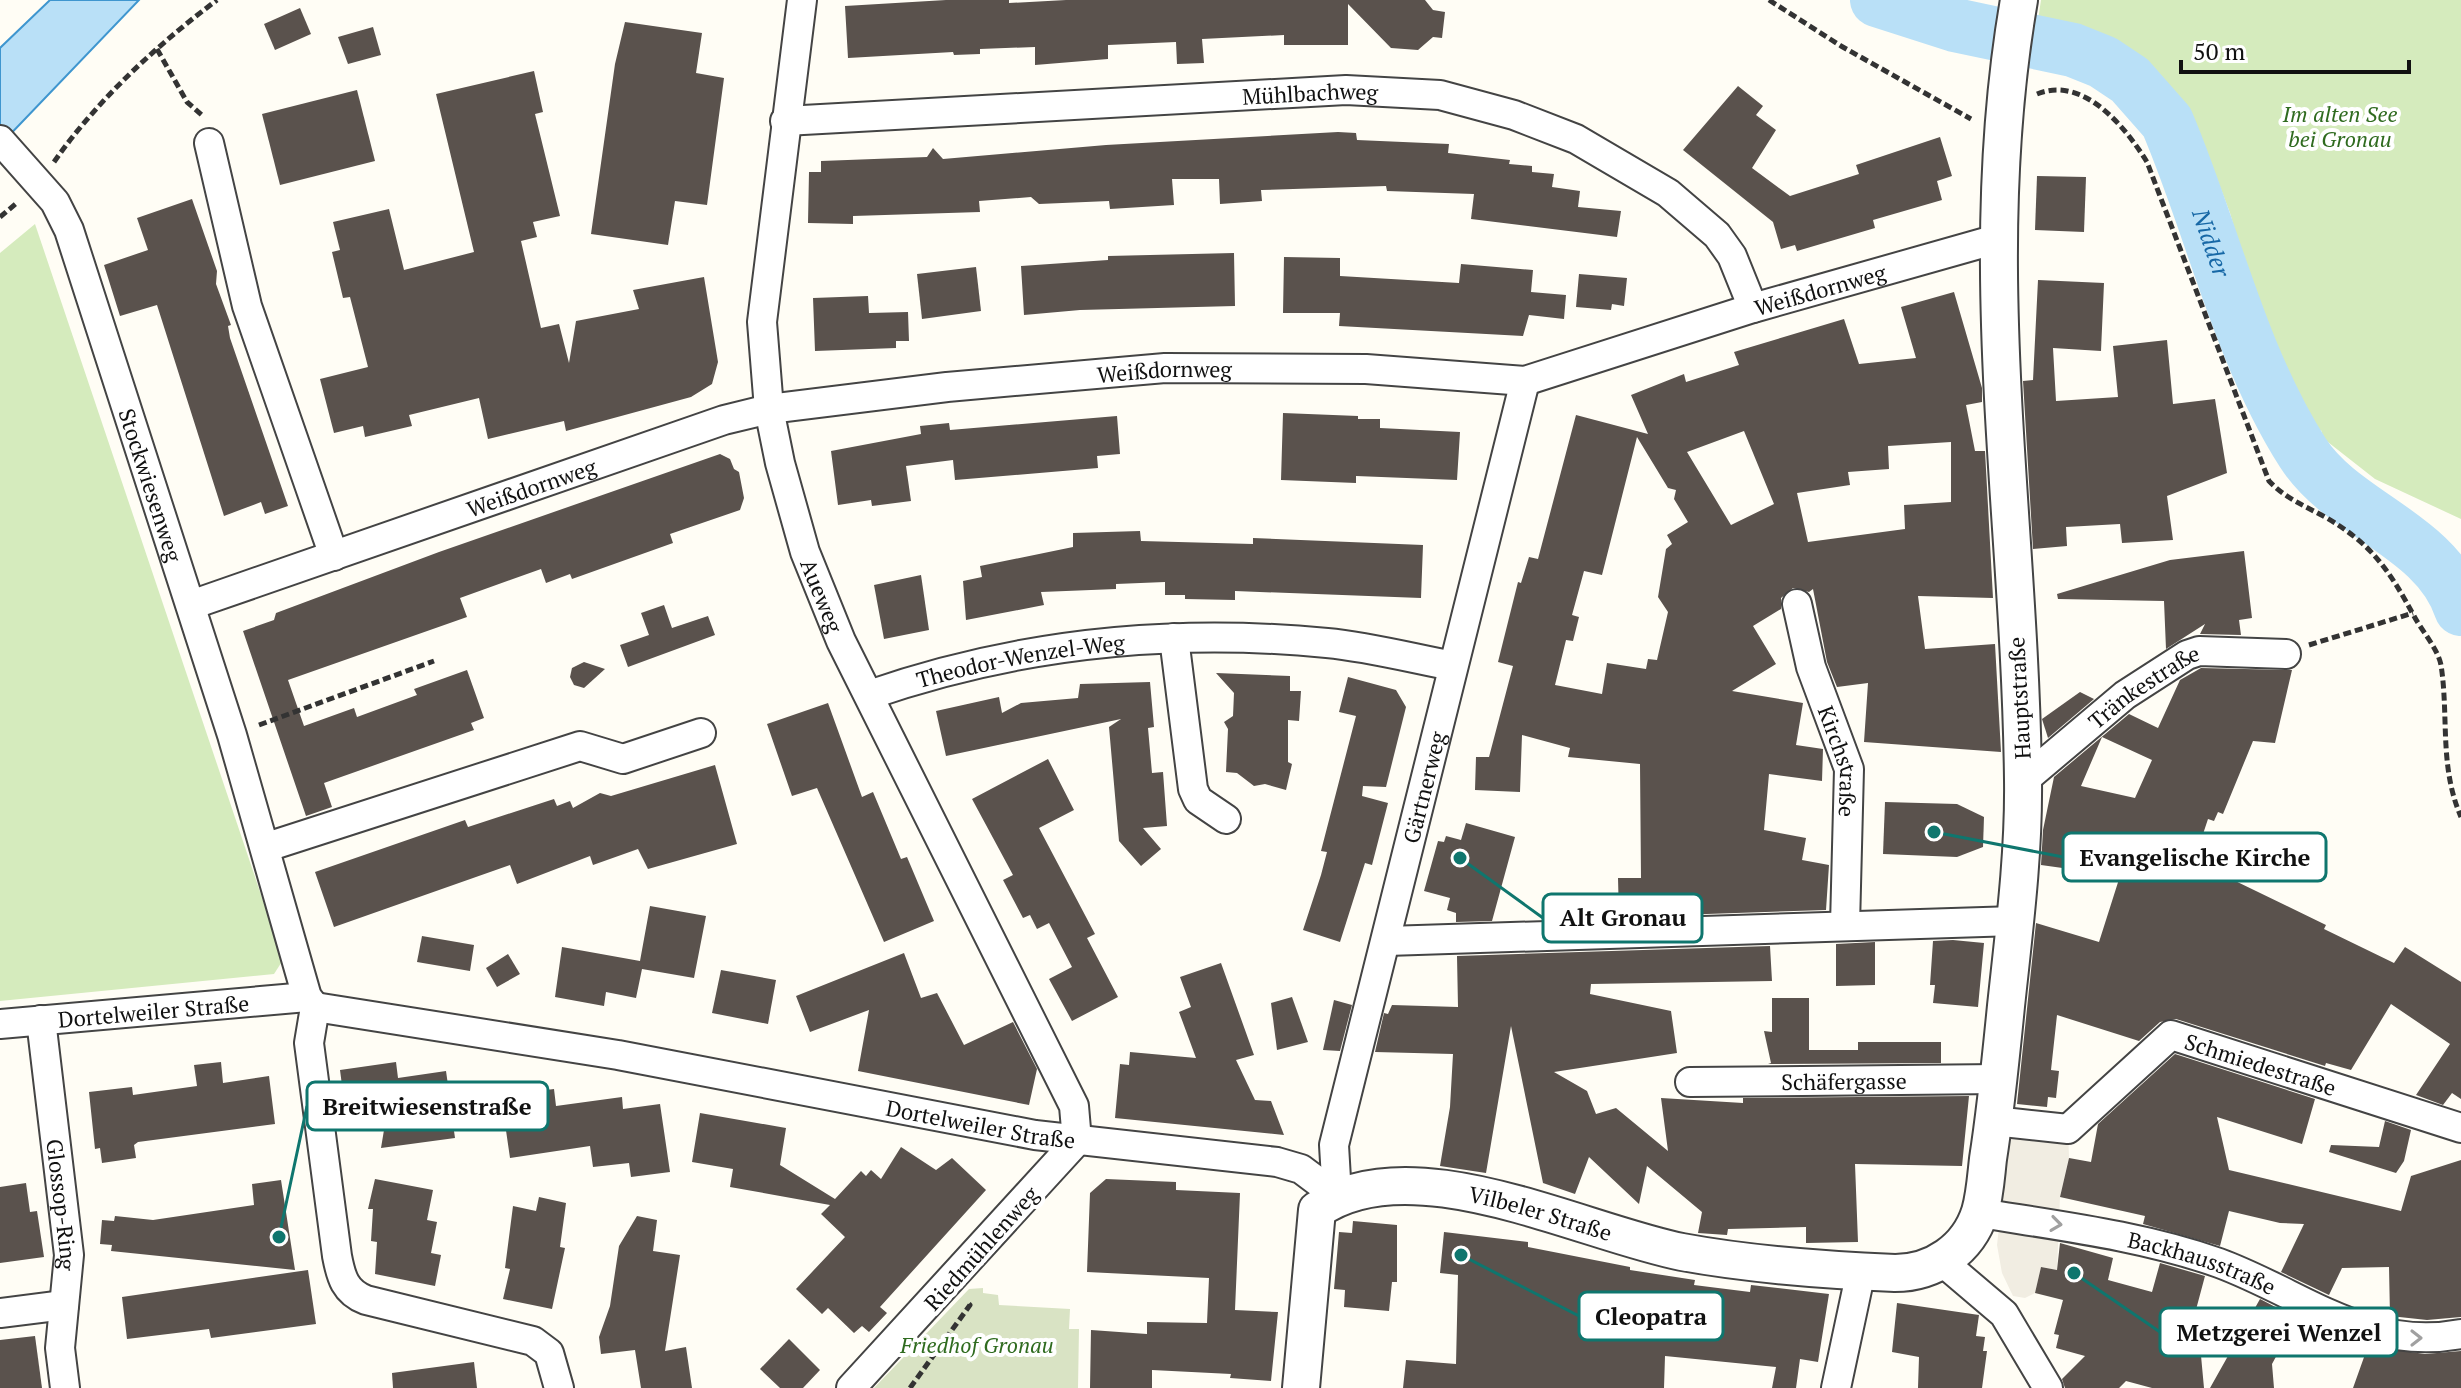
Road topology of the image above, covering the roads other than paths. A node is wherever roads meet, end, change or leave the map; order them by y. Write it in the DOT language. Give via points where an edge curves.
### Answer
graph roads {
  1 [pos="802,0"];
  2 [pos="2019,0"];
  3 [pos="785,121"];
  4 [pos="0,140"];
  5 [pos="209,143"];
  6 [pos="1997,239"];
  7 [pos="1753,308"];
  8 [pos="1525,381"];
  9 [pos="769,409"];
  10 [pos="334,556"];
  11 [pos="1797,604"];
  12 [pos="191,605"];
  13 [pos="1174,638"];
  14 [pos="2286,654"];
  15 [pos="1453,666"];
  16 [pos="869,695"];
  17 [pos="701,733"];
  18 [pos="2023,781"];
  19 [pos="1226,819"];
  20 [pos="267,847"];
  21 [pos="2015,921"];
  22 [pos="1845,925"];
  23 [pos="1387,941"];
  24 [pos="311,1002"];
  25 [pos="41,1020"];
  26 [pos="0,1024"];
  27 [pos="1999,1079"];
  28 [pos="1690,1082"];
  29 [pos="1994,1121"];
  30 [pos="2461,1128"];
  31 [pos="1077,1141"];
  32 [pos="1337,1196"];
  33 [pos="1980,1213"];
  34 [pos="1944,1263"];
  35 [pos="1861,1271"];
  36 [pos="64,1305"];
  37 [pos="0,1313"];
  38 [pos="2461,1334"];
  39 [pos="65,1388"];
  40 [pos="559,1388"];
  41 [pos="851,1388"];
  42 [pos="1301,1388"];
  43 [pos="1836,1388"];
  44 [pos="2048,1388"];
  1 -- 3 [label="street, Aueweg"];
  2 -- 6 [label="street, Hauptstraße" via="2002,133"];
  3 -- 7 [label="street, Mühlbachweg" via="1346,90 1440,95 1576,139 1668,193 1717,235 1732,256"];
  3 -- 9 [label="street, Aueweg" via="762,322"];
  4 -- 12 [label="street, Stockwiesenweg" via="55,202 69,230"];
  5 -- 10 [label="street" via="247,306"];
  6 -- 7 [label="street, Weißdornweg"];
  6 -- 18 [label="street, Hauptstraße"];
  7 -- 8 [label="street, Weißdornweg"];
  8 -- 9 [label="street, Weißdornweg" via="1351,368 1165,368"];
  8 -- 15 [label="street, Gärtnerweg"];
  9 -- 10 [label="street, Weißdornweg"];
  9 -- 16 [label="street, Aueweg" via="794,520 814,579"];
  10 -- 12 [label="street, Weißdornweg"];
  11 -- 22 [label="street, Kirchstraße" via="1811,667 1849,769"];
  12 -- 20 [label="street, Stockwiesenweg"];
  13 -- 15 [label="street, Theodor-Wenzel-Weg" via="1329,643"];
  13 -- 16 [label="street, Theodor-Wenzel-Weg" via="1026,653"];
  13 -- 19 [label="street" via="1193,789 1198,800"];
  14 -- 18 [label="street, Tränkestraße" via="2187,655 2125,695"];
  15 -- 23 [label="street, Gärtnerweg"];
  16 -- 31 [label="street, Aueweg" via="1074,1106"];
  17 -- 20 [label="street" via="623,759 580,746"];
  18 -- 21 [label="street, Hauptstraße"];
  20 -- 24 [label="street, Stockwiesenweg"];
  21 -- 22 [label="street"];
  21 -- 27 [label="street, Hauptstraße"];
  22 -- 23 [label="street"];
  23 -- 32 [label="street, Gärtnerweg" via="1334,1145"];
  24 -- 25 [label="street, Dortelweiler Straße"];
  24 -- 31 [label="street, Dortelweiler Straße" via="368,1017 476,1015 618,1055"];
  24 -- 40 [label="street" via="309,1043 337,1256 346,1287 366,1300 533,1341 549,1353"];
  25 -- 26 [label="street, Dortelweiler Straße"];
  25 -- 36 [label="street, Glossop-Ring" via="69,1255"];
  27 -- 28 [label="street, Schäfergasse"];
  27 -- 29 [label="street, Hauptstraße"];
  29 -- 30 [label="street, Schmiedestraße" via="2068,1129 2171,1035"];
  29 -- 33 [label="street, Hauptstraße"];
  31 -- 32 [label="street, Dortelweiler Straße" via="1277,1162 1301,1169"];
  31 -- 41 [label="street, Riedmühlenweg"];
  32 -- 35 [label="street, Vilbeler Straße" via="1365,1187 1403,1185 1485,1196 1680,1252"];
  32 -- 42 [label="street" via="1317,1210"];
  33 -- 34 [label="street, Hauptstraße"];
  33 -- 38 [label="street, Backhausstraße, one-way" via="2085,1228 2218,1263 2348,1322 2399,1338"];
  34 -- 35 [label="street, Vilbeler Straße" via="1912,1273"];
  34 -- 44 [label="street" via="2004,1314"];
  35 -- 43 [label="street"];
  36 -- 37 [label="street"];
  36 -- 39 [label="street, Glossop-Ring" via="60,1348"];
}
